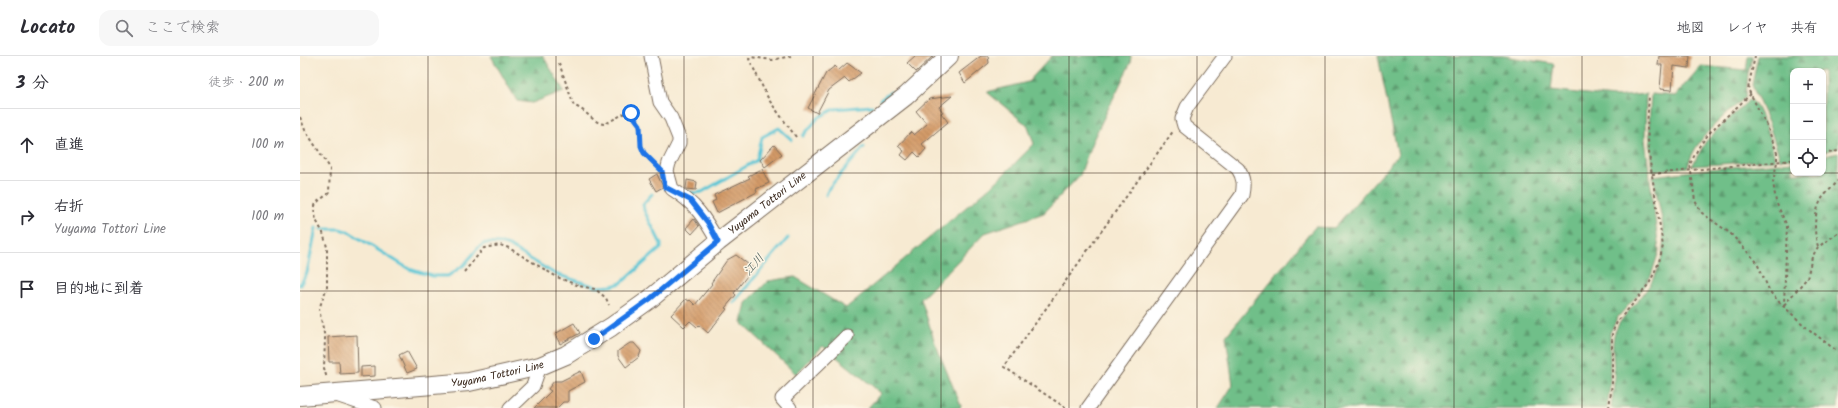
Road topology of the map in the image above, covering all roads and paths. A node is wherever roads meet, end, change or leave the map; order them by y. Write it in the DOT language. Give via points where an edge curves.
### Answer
graph roads {
  1 [pos="651,56"];
  2 [pos="791,56"];
  3 [pos="949,56"];
  4 [pos="1225,56"];
  5 [pos="1755,56"];
  6 [pos="560,63"];
  7 [pos="1751,94"];
  8 [pos="1649,95"];
  9 [pos="300,117"];
  10 [pos="1182,119"];
  11 [pos="796,137"];
  12 [pos="1838,151"];
  13 [pos="1826,153"];
  14 [pos="1790,160"];
  15 [pos="1778,162"];
  16 [pos="658,166"];
  17 [pos="1690,169"];
  18 [pos="1652,174"];
  19 [pos="1838,181"];
  20 [pos="1838,234"];
  21 [pos="718,242"];
  22 [pos="1818,246"];
  23 [pos="464,272"];
  24 [pos="609,305"];
  25 [pos="1784,305"];
  26 [pos="848,336"];
  27 [pos="1838,352"];
  28 [pos="540,366"];
  29 [pos="331,394"];
  30 [pos="300,396"];
  31 [pos="375,408"];
  32 [pos="510,408"];
  33 [pos="790,408"];
  34 [pos="1066,408"];
  35 [pos="1088,408"];
  36 [pos="1609,408"];
  1 -- 21 [label="street" via="660,102 671,118 679,138 667,170 672,189 690,200"];
  2 -- 11 [label="path" via="772,60 754,56 749,59 769,100"];
  3 -- 21 [label="main road, Yuyama Tottori Line" via="906,96"];
  4 -- 10 [label="street" via="1187,107"];
  5 -- 7 [label="path" via="1748,89"];
  6 -- 16 [label="path" via="574,106 583,109 601,124 631,113 640,125 644,153"];
  7 -- 15 [label="path" via="1777,152"];
  7 -- 17 [label="path" via="1712,130 1700,145"];
  8 -- 18 [label="path" via="1647,128"];
  9 -- 29 [label="path" via="305,130 330,168 330,193 316,203 314,209 327,247 327,287 319,309 325,338 324,368"];
  10 -- 34 [label="path" via="1004,367"];
  10 -- 35 [label="street" via="1184,126 1238,169 1244,185 1242,195"];
  12 -- 13 [label="path"];
  14 -- 15 [label="path"];
  15 -- 17 [label="path"];
  15 -- 25 [label="path" via="1773,182 1776,202 1788,226"];
  17 -- 18 [label="path"];
  17 -- 25 [label="path" via="1695,201 1702,212 1731,234 1756,261 1770,292"];
  18 -- 36 [label="path" via="1663,246 1650,282 1617,322 1612,333"];
  19 -- 22 [label="path" via="1818,206 1814,235"];
  20 -- 22 [label="path"];
  21 -- 28 [label="main road, Yuyama Tottori Line" via="611,328 580,348"];
  22 -- 25 [label="path" via="1812,257 1807,278"];
  23 -- 24 [label="path" via="484,248 500,245 557,277 595,289 606,298"];
  25 -- 27 [label="path" via="1806,327"];
  26 -- 33 [label="street" via="782,399"];
  28 -- 29 [label="main road, Yuyama Tottori Line" via="469,382"];
  28 -- 32 [label="street" via="533,386"];
  29 -- 30 [label="main road, Yuyama Tottori Line"];
  29 -- 31 [label="street"];
}
